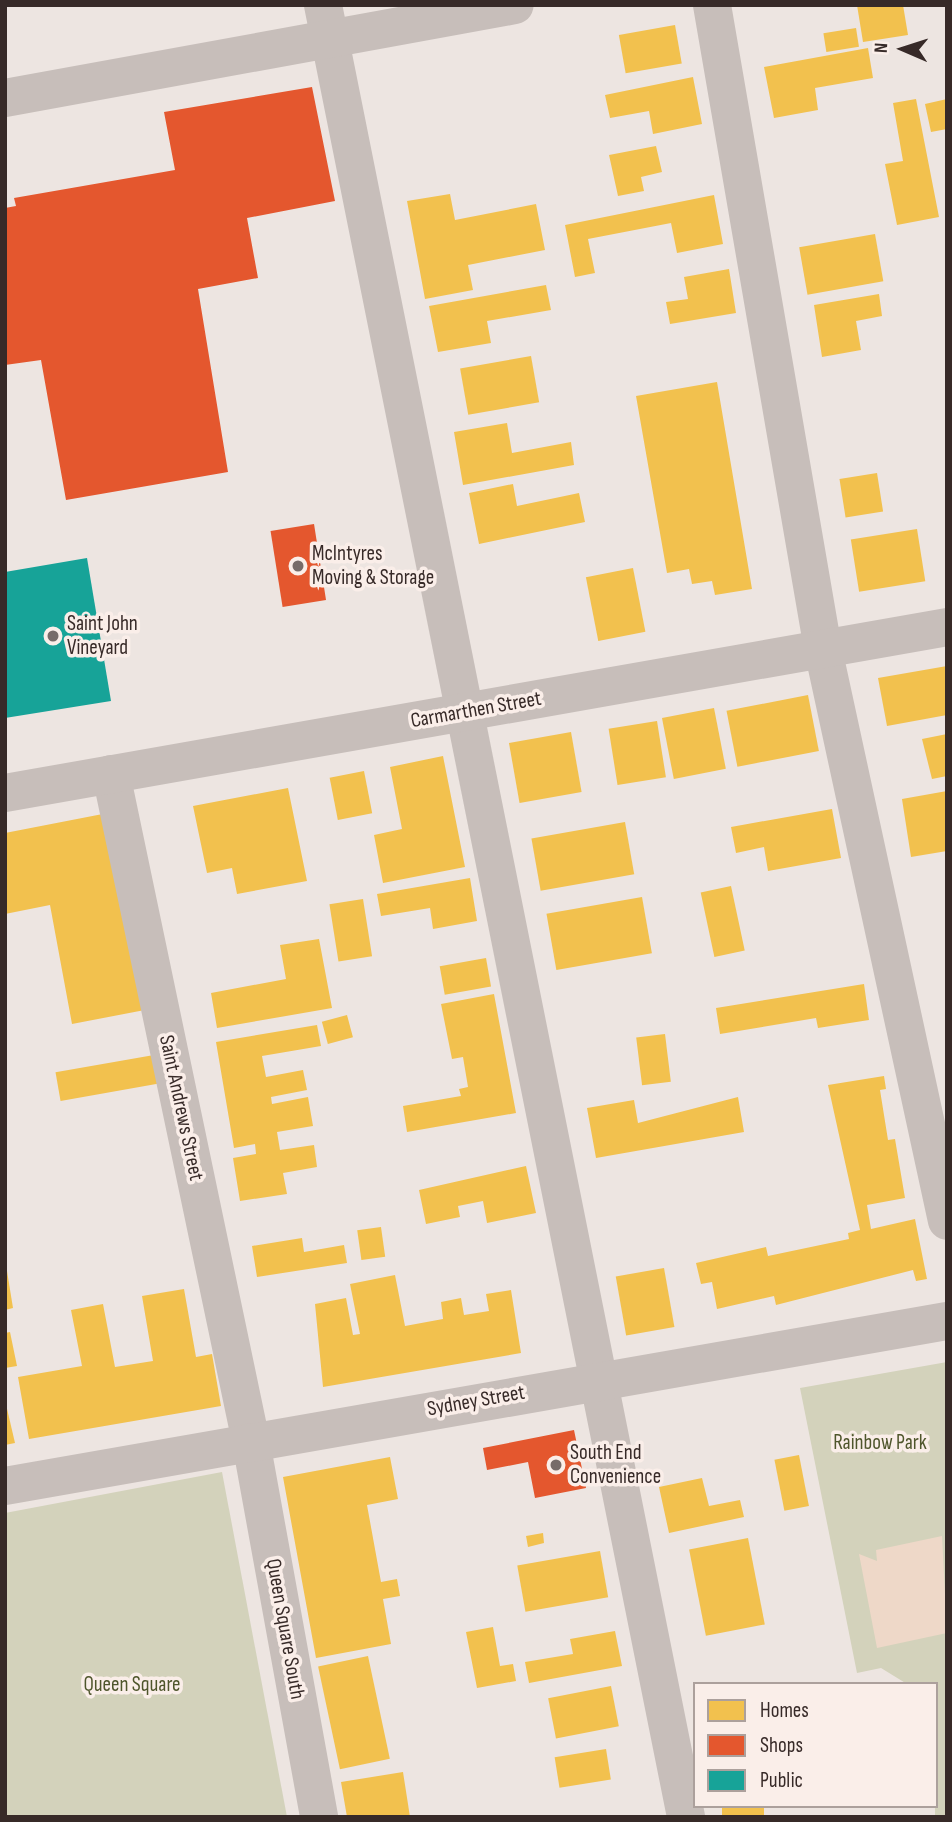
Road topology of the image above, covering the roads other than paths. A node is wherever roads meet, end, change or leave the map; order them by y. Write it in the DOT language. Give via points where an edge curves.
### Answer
graph roads {
  1 [pos="514,5"];
  2 [pos="712,5"];
  3 [pos="326,22"];
  4 [pos="5,98"];
  5 [pos="947,627"];
  6 [pos="823,649"];
  7 [pos="464,712"];
  8 [pos="111,774"];
  9 [pos="5,793"];
  10 [pos="947,1221"];
  11 [pos="947,1321"];
  12 [pos="598,1379"];
  13 [pos="251,1442"];
  14 [pos="5,1486"];
  15 [pos="319,1817"];
  16 [pos="687,1817"];
  1 -- 3 [label="street"];
  2 -- 6 [label="street"];
  3 -- 4 [label="street"];
  3 -- 7 [label="street"];
  5 -- 6 [label="street, Carmarthen Street"];
  6 -- 7 [label="street, Carmarthen Street"];
  6 -- 10 [label="street"];
  7 -- 8 [label="street, Carmarthen Street"];
  7 -- 12 [label="street"];
  8 -- 9 [label="street, Carmarthen Street"];
  8 -- 13 [label="street, Saint Andrews Street"];
  11 -- 12 [label="street, Sydney Street"];
  12 -- 13 [label="street, Sydney Street"];
  12 -- 16 [label="street"];
  13 -- 14 [label="street, Sydney Street"];
  13 -- 15 [label="street, Queen Square South"];
}
